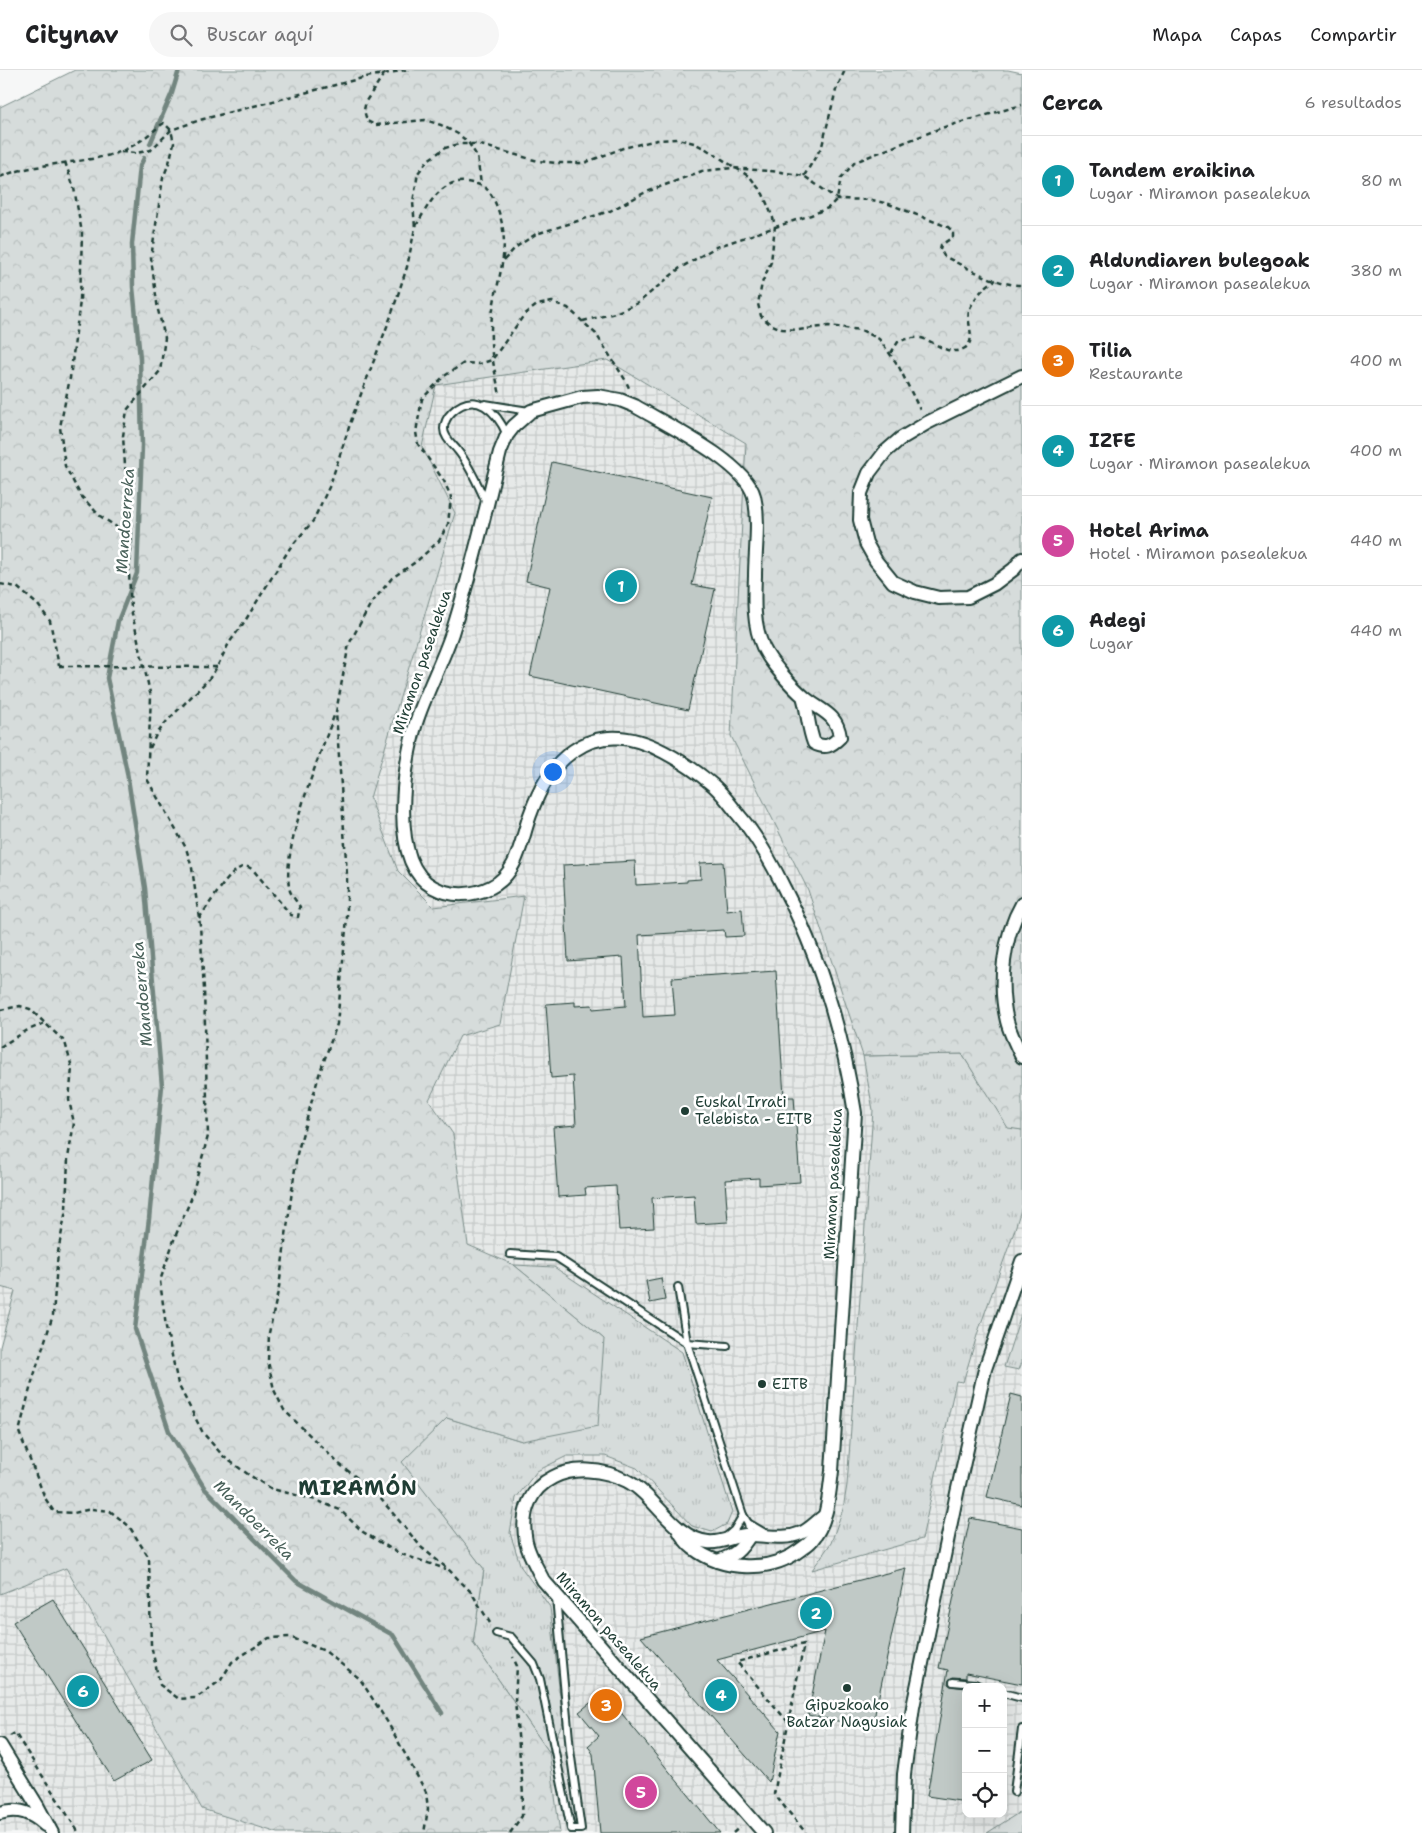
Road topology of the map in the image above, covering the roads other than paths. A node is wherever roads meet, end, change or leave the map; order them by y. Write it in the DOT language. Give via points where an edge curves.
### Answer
graph roads {
  1 [pos="1022,376"];
  2 [pos="482,404"];
  3 [pos="530,411"];
  4 [pos="507,435"];
  5 [pos="487,504"];
  6 [pos="1022,559"];
  7 [pos="803,696"];
  8 [pos="1022,904"];
  9 [pos="1022,1057"];
  10 [pos="510,1254"];
  11 [pos="1022,1261"];
  12 [pos="678,1287"];
  13 [pos="688,1343"];
  14 [pos="727,1346"];
  15 [pos="743,1515"];
  16 [pos="824,1515"];
  17 [pos="677,1526"];
  18 [pos="749,1529"];
  19 [pos="773,1537"];
  20 [pos="722,1541"];
  21 [pos="717,1561"];
  22 [pos="772,1563"];
  23 [pos="556,1597"];
  24 [pos="496,1633"];
  25 [pos="954,1682"];
  26 [pos="964,1683"];
  27 [pos="1007,1694"];
  28 [pos="1022,1698"];
  29 [pos="1022,1729"];
  30 [pos="4,1741"];
  31 [pos="1014,1792"];
  32 [pos="0,1813"];
  33 [pos="50,1830"];
  34 [pos="764,1833"];
  35 [pos="902,1833"];
  1 -- 6 [label="street" via="927,422 885,452 869,473 861,492 860,520 866,543 876,561 893,582 914,592 939,598 968,596 994,584"];
  2 -- 3 [label="lane"];
  2 -- 4 [label="lane" via="500,419"];
  2 -- 5 [label="lane" via="468,402 458,406 447,417 444,430"];
  3 -- 4 [label="street, Miramon pasealekua"];
  3 -- 7 [label="street, Miramon pasealekua" via="582,397 620,400 730,464 754,495 757,630 763,648"];
  4 -- 5 [label="street, Miramon pasealekua"];
  5 -- 16 [label="street, Miramon pasealekua" via="451,634 416,724 402,802 409,854 417,872 429,885 443,892 478,892 494,886 512,868 538,793 550,773 572,751 593,740 619,736 645,742 677,759 715,787 748,826 772,864 818,961 849,1073 855,1113 832,1471 828,1507"];
  8 -- 9 [label="street" via="1005,953 1003,984 1007,1022"];
  10 -- 13 [label="lane" via="556,1257"];
  11 -- 35 [label="street" via="985,1369 953,1512 913,1707 904,1774"];
  12 -- 13 [label="lane"];
  13 -- 14 [label="lane"];
  13 -- 15 [label="lane"];
  15 -- 18 [label="lane"];
  15 -- 20 [label="lane"];
  16 -- 19 [label="street, Miramon pasealekua" via="803,1532 783,1538"];
  16 -- 22 [label="street, Miramon pasealekua" via="812,1541 794,1554"];
  17 -- 20 [label="street, Miramon pasealekua" via="694,1538"];
  17 -- 21 [label="street, Miramon pasealekua" via="692,1547"];
  17 -- 23 [label="street, Miramon pasealekua" via="628,1481 593,1469 559,1473 534,1493 525,1524 532,1559"];
  18 -- 19 [label="street, Miramon pasealekua"];
  18 -- 20 [label="street, Miramon pasealekua"];
  18 -- 21 [label="street" via="743,1547 734,1555"];
  19 -- 22 [label="street" via="779,1552"];
  21 -- 22 [label="street, Miramon pasealekua" via="737,1566"];
  23 -- 24 [label="lane" via="581,1829 571,1829 540,1679 534,1664 511,1637"];
  23 -- 34 [label="street, Miramon pasealekua"];
  25 -- 26 [label="lane"];
  27 -- 28 [label="lane"];
  29 -- 31 [label="lane"];
  30 -- 33 [label="street"];
  32 -- 33 [label="street" via="23,1812 37,1818"];
}
